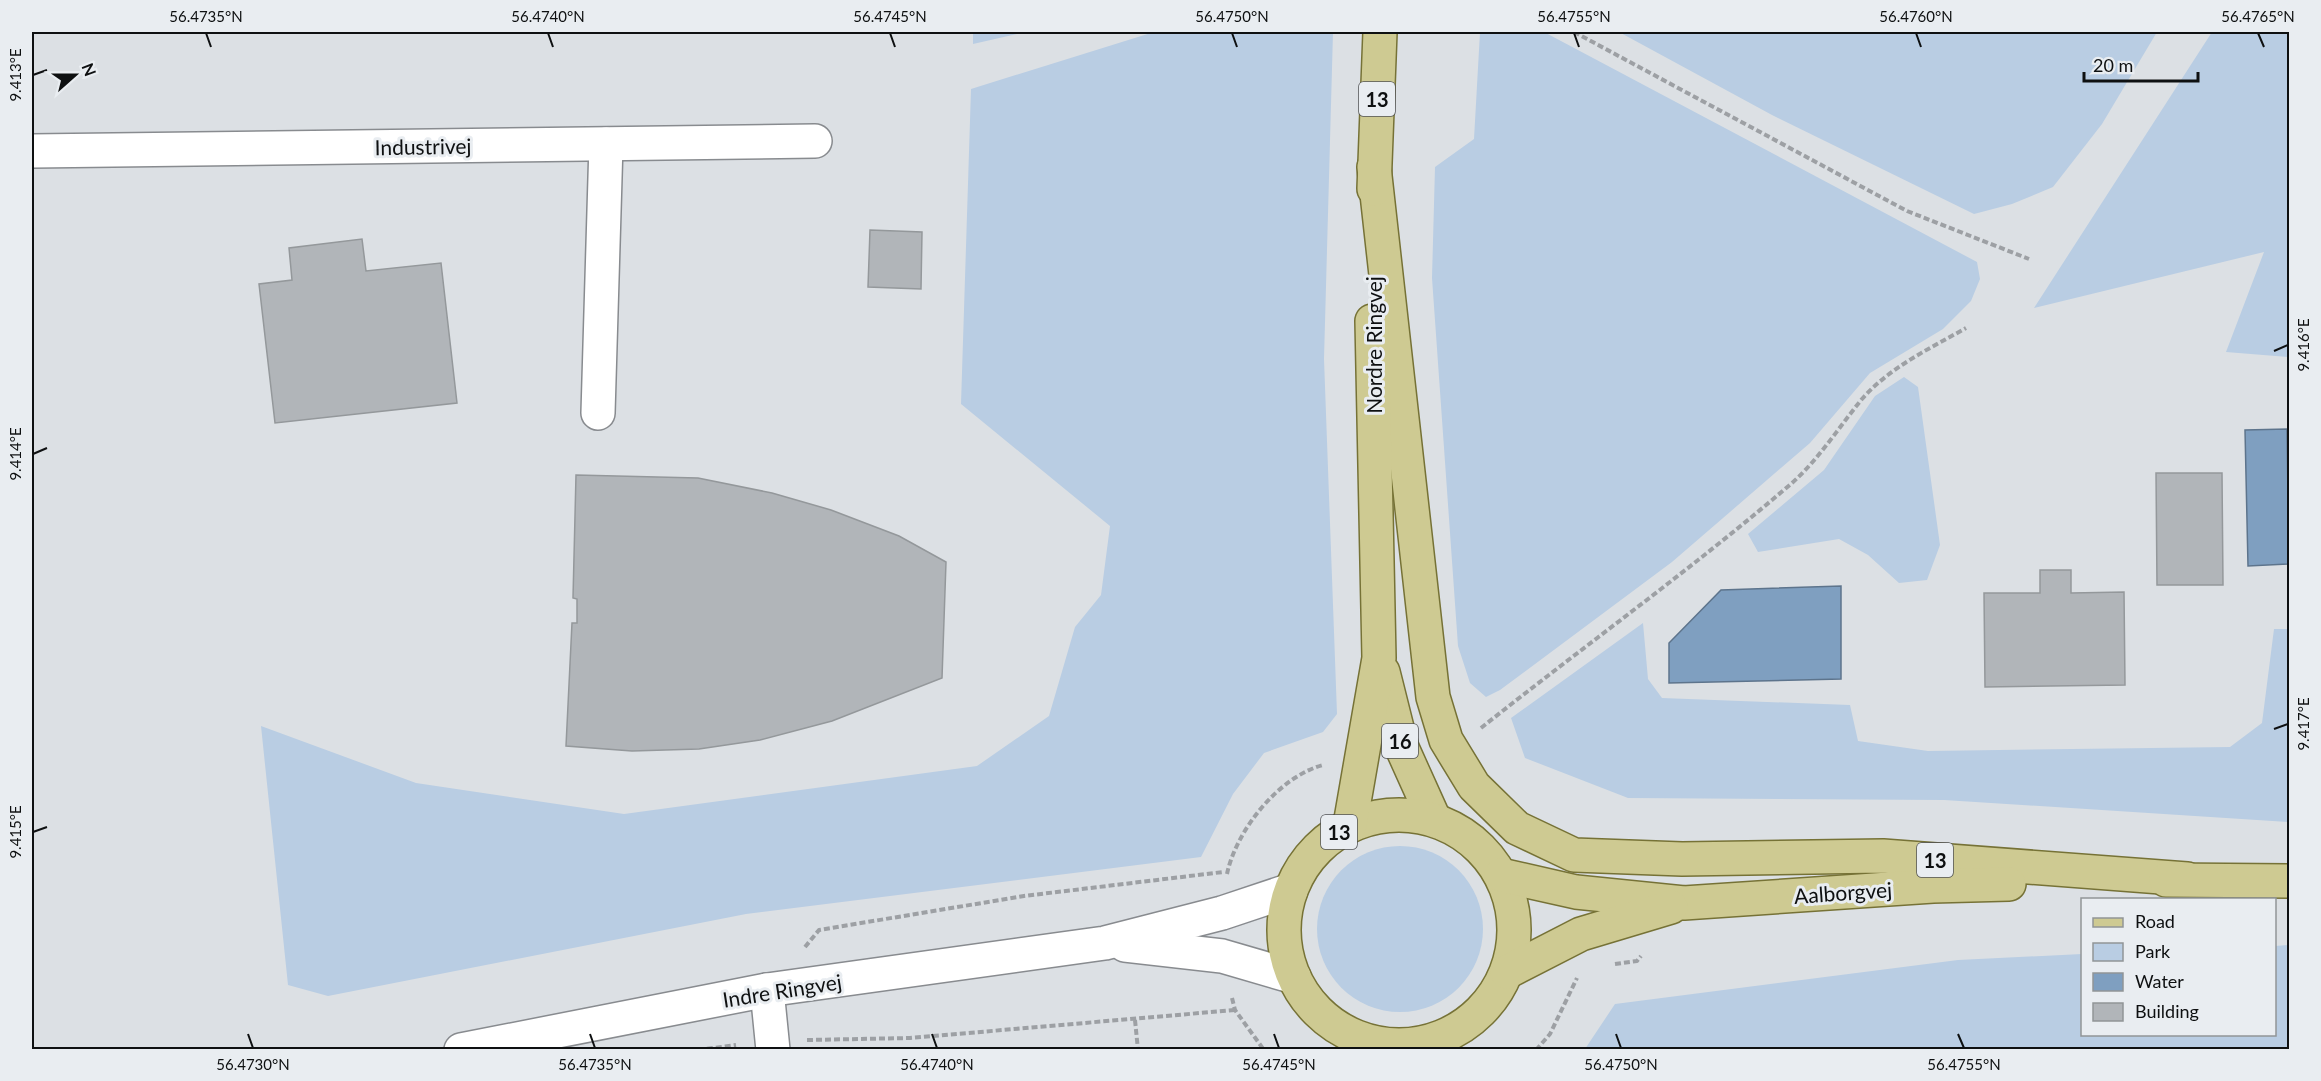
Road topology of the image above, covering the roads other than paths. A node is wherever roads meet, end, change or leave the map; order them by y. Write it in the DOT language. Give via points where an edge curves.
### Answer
graph roads {
  1 [pos="1380,32"];
  2 [pos="815,141"];
  3 [pos="606,144"];
  4 [pos="32,151"];
  5 [pos="1374,167"];
  6 [pos="598,413"];
  7 [pos="1379,658"];
  8 [pos="1434,819"];
  9 [pos="1350,825"];
  10 [pos="1501,875"];
  11 [pos="2187,879"];
  12 [pos="2289,881"];
  13 [pos="1291,890"];
  14 [pos="1684,903"];
  15 [pos="1105,943"];
  16 [pos="1507,972"];
  17 [pos="1294,977"];
  18 [pos="767,990"];
  19 [pos="1456,1039"];
  20 [pos="1363,1044"];
  21 [pos="773,1046"];
  22 [pos="461,1050"];
  1 -- 5 [label="main road, Nordre Ringvej / 13"];
  2 -- 3 [label="street, Industrivej"];
  3 -- 4 [label="street, Industrivej"];
  3 -- 6 [label="street"];
  5 -- 7 [label="main road, Nordre Ringvej / 13" via="1372,330"];
  5 -- 11 [label="main road, 13" via="1433,697 1461,736 1474,786 1516,828 1574,855 1682,859 1883,856"];
  7 -- 8 [label="main road, Nordre Ringvej / 16" via="1402,747"];
  7 -- 9 [label="main road, Nordre Ringvej / 13"];
  8 -- 9 [label="main road, 13" via="1406,814 1377,816"];
  8 -- 10 [label="main road, 13" via="1461,832 1484,851"];
  9 -- 13 [label="main road, 13" via="1325,842 1305,863"];
  10 -- 14 [label="main road, Aalborgvej" via="1576,892"];
  10 -- 16 [label="main road, 13" via="1512,907 1514,940"];
  11 -- 12 [label="main road, Aalborgvej / 13"];
  11 -- 14 [label="main road, Aalborgvej / 13" via="1933,886"];
  13 -- 15 [label="street, Indre Ringvej" via="1222,913"];
  13 -- 17 [label="main road, 13" via="1284,918 1286,948"];
  14 -- 16 [label="main road, Aalborgvej / 13" via="1581,934"];
  15 -- 17 [label="street, Indre Ringvej" via="1222,956"];
  15 -- 18 [label="street, Indre Ringvej"];
  16 -- 19 [label="main road, 13" via="1496,994"];
  17 -- 20 [label="main road, 13" via="1320,1014"];
  18 -- 21 [label="street"];
  18 -- 22 [label="street, Indre Ringvej"];
  19 -- 20 [label="main road, 13" via="1412,1045"];
}
